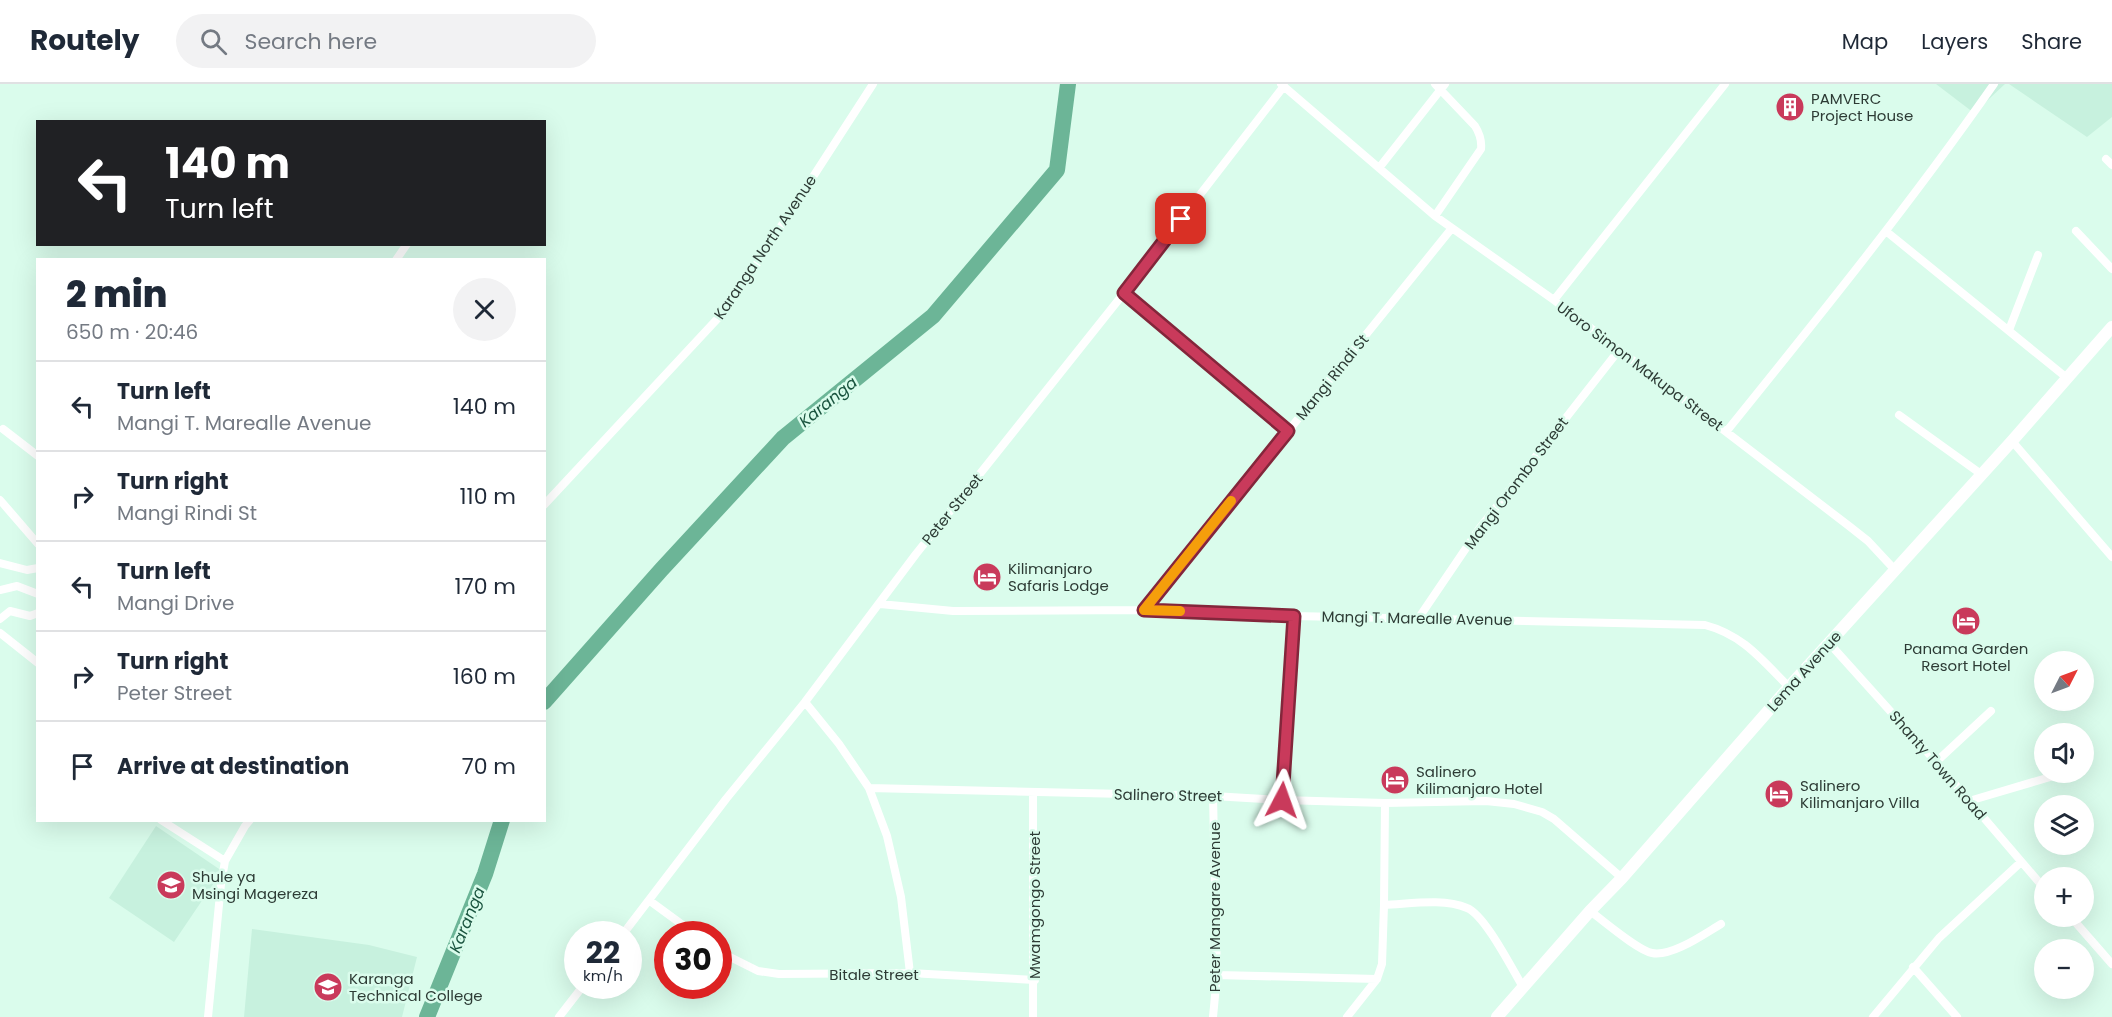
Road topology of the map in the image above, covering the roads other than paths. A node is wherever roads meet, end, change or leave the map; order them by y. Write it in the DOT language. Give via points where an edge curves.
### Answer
graph roads {
  1 [pos="873,84"];
  2 [pos="1725,84"];
  3 [pos="1994,84"];
  4 [pos="1282,85"];
  5 [pos="1440,86"];
  6 [pos="1378,168"];
  7 [pos="1436,216"];
  8 [pos="1452,228"];
  9 [pos="2076,231"];
  10 [pos="1887,232"];
  11 [pos="2038,255"];
  12 [pos="2112,269"];
  13 [pos="1124,293"];
  14 [pos="1554,300"];
  15 [pos="2112,327"];
  16 [pos="2009,330"];
  17 [pos="1619,350"];
  18 [pos="2067,378"];
  19 [pos="1899,415"];
  20 [pos="3,429"];
  21 [pos="1288,431"];
  22 [pos="1726,432"];
  23 [pos="2012,441"];
  24 [pos="36,454"];
  25 [pos="1980,474"];
  26 [pos="0,500"];
  27 [pos="546,503"];
  28 [pos="36,542"];
  29 [pos="2112,557"];
  30 [pos="0,563"];
  31 [pos="36,568"];
  32 [pos="1895,570"];
  33 [pos="0,590"];
  34 [pos="36,593"];
  35 [pos="880,604"];
  36 [pos="1144,610"];
  37 [pos="36,614"];
  38 [pos="1294,616"];
  39 [pos="0,619"];
  40 [pos="1418,619"];
  41 [pos="0,633"];
  42 [pos="1829,644"];
  43 [pos="36,661"];
  44 [pos="1789,687"];
  45 [pos="806,702"];
  46 [pos="1991,711"];
  47 [pos="1936,762"];
  48 [pos="2034,782"];
  49 [pos="869,788"];
  50 [pos="1033,793"];
  51 [pos="1213,796"];
  52 [pos="1282,800"];
  53 [pos="1969,801"];
  54 [pos="1385,803"];
  55 [pos="164,822"];
  56 [pos="248,822"];
  57 [pos="225,861"];
  58 [pos="2021,862"];
  59 [pos="2034,877"];
  60 [pos="1622,878"];
  61 [pos="650,901"];
  62 [pos="1384,905"];
  63 [pos="1590,910"];
  64 [pos="634,921"];
  65 [pos="677,921"];
  66 [pos="1721,924"];
  67 [pos="2080,927"];
  68 [pos="732,959"];
  69 [pos="2112,964"];
  70 [pos="1913,966"];
  71 [pos="910,973"];
  72 [pos="1217,975"];
  73 [pos="1377,979"];
  74 [pos="1035,980"];
  75 [pos="1523,987"];
  76 [pos="573,999"];
  77 [pos="208,1017"];
  78 [pos="559,1017"];
  79 [pos="1033,1017"];
  80 [pos="1212,1017"];
  81 [pos="1347,1017"];
  82 [pos="1497,1017"];
  83 [pos="1873,1017"];
  84 [pos="1957,1017"];
  1 -- 27 [label="street, Karanga North Avenue" via="720,316"];
  2 -- 14 [label="street"];
  3 -- 10 [label="street"];
  4 -- 6 [label="street, Uforo Simon Makupa Street"];
  4 -- 13 [label="street, Peter Street"];
  5 -- 6 [label="street"];
  5 -- 7 [label="street" via="1479,132 1481,149"];
  6 -- 7 [label="street, Uforo Simon Makupa Street"];
  7 -- 8 [label="street, Uforo Simon Makupa Street"];
  8 -- 14 [label="street, Uforo Simon Makupa Street"];
  8 -- 21 [label="street, Mangi Rindi St"];
  9 -- 12 [label="street"];
  10 -- 16 [label="street"];
  10 -- 22 [label="street"];
  11 -- 16 [label="street"];
  13 -- 21 [label="street"];
  13 -- 35 [label="street, Peter Street"];
  14 -- 17 [label="street, Uforo Simon Makupa Street"];
  15 -- 18 [label="main road, Lema Avenue"];
  16 -- 18 [label="street"];
  17 -- 22 [label="street, Uforo Simon Makupa Street"];
  17 -- 40 [label="street, Mangi Orombo Street" via="1479,529"];
  18 -- 23 [label="main road, Lema Avenue"];
  19 -- 25 [label="street"];
  20 -- 24 [label="street"];
  21 -- 36 [label="street, Mangi Rindi St"];
  22 -- 32 [label="street, Uforo Simon Makupa Street" via="1849,525"];
  23 -- 25 [label="main road, Lema Avenue"];
  23 -- 29 [label="street"];
  25 -- 32 [label="main road, Lema Avenue"];
  26 -- 28 [label="street"];
  30 -- 31 [label="street" via="22,570"];
  32 -- 42 [label="main road, Lema Avenue"];
  33 -- 34 [label="street" via="17,586"];
  35 -- 36 [label="street, Mangi T. Marealle Avenue" via="953,611"];
  35 -- 45 [label="street, Peter Street"];
  36 -- 38 [label="street, Mangi T. Marealle Avenue"];
  37 -- 39 [label="street" via="10,611"];
  38 -- 40 [label="street, Mangi T. Marealle Avenue"];
  38 -- 52 [label="street"];
  40 -- 44 [label="street, Mangi T. Marealle Avenue" via="1705,625 1739,640"];
  41 -- 43 [label="street"];
  42 -- 44 [label="main road, Lema Avenue"];
  42 -- 47 [label="street, Shanty Town Road"];
  44 -- 60 [label="main road, Lema Avenue"];
  45 -- 49 [label="street"];
  45 -- 61 [label="street, Peter Street"];
  46 -- 47 [label="street"];
  47 -- 53 [label="street, Shanty Town Road"];
  48 -- 53 [label="street"];
  49 -- 50 [label="street, Salinero Street"];
  49 -- 71 [label="street" via="887,836 901,897"];
  50 -- 51 [label="street, Salinero Street"];
  50 -- 74 [label="street, Mwamgongo Street"];
  51 -- 52 [label="street, Salinero Street"];
  51 -- 72 [label="street, Peter Mangare Avenue"];
  52 -- 54 [label="street, Salinero Street"];
  53 -- 58 [label="street, Shanty Town Road"];
  54 -- 60 [label="street, Salinero Street" via="1486,801 1542,812"];
  54 -- 62 [label="street"];
  55 -- 57 [label="street"];
  56 -- 57 [label="street"];
  57 -- 77 [label="street"];
  58 -- 59 [label="street, Shanty Town Road"];
  58 -- 70 [label="street"];
  60 -- 63 [label="main road, Lema Avenue"];
  61 -- 64 [label="street, Peter Street"];
  61 -- 65 [label="street"];
  62 -- 73 [label="street" via="1382,964"];
  62 -- 75 [label="street" via="1448,903 1469,908 1482,920"];
  63 -- 66 [label="street" via="1645,951 1656,954 1681,947"];
  63 -- 75 [label="main road, Lema Avenue"];
  67 -- 69 [label="street"];
  68 -- 71 [label="street, Bitale Street" via="779,974"];
  70 -- 83 [label="street"];
  70 -- 84 [label="street"];
  71 -- 74 [label="street, Bitale Street"];
  72 -- 73 [label="street"];
  72 -- 80 [label="street, Peter Mangare Avenue"];
  73 -- 81 [label="street"];
  74 -- 79 [label="street, Mwamgongo Street"];
  75 -- 82 [label="main road, Lema Avenue"];
  76 -- 78 [label="street"];
}
